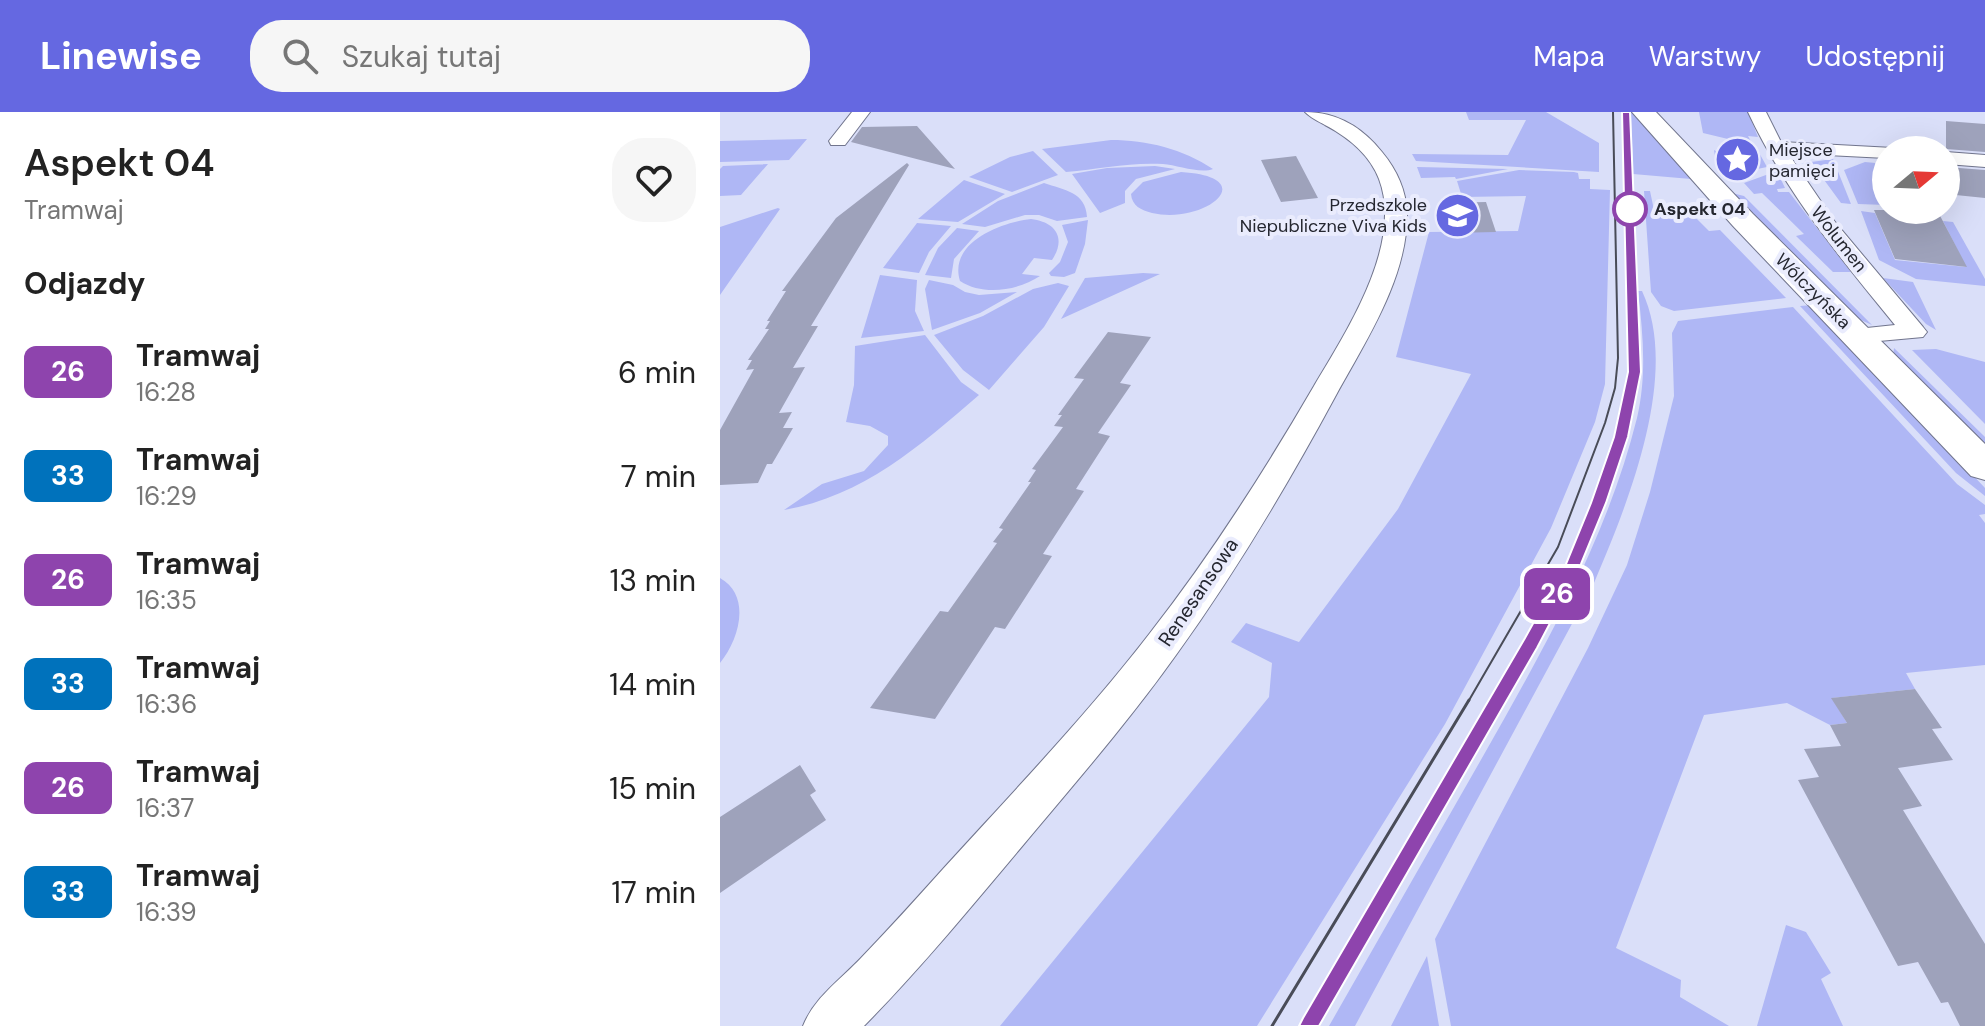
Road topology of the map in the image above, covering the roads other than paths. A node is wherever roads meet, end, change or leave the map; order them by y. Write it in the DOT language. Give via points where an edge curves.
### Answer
graph roads {
  1 [pos="861,112"];
  2 [pos="1314,112"];
  3 [pos="1643,112"];
  4 [pos="1757,112"];
  5 [pos="838,141"];
  6 [pos="1774,147"];
  7 [pos="1872,151"];
  8 [pos="1960,159"];
  9 [pos="1985,161"];
  10 [pos="1857,335"];
  11 [pos="1985,467"];
  12 [pos="828,1026"];
  1 -- 5 [label="street"];
  2 -- 12 [label="street, Renesansowa" via="1355,134 1381,162 1396,210 1382,276 1350,347 1304,430 1188,611 1138,677 900,952"];
  3 -- 10 [label="main road, Wólczyńska"];
  4 -- 6 [label="street"];
  6 -- 7 [label="street"];
  6 -- 10 [label="street, Wolumen" via="1832,232 1914,332"];
  8 -- 9 [label="street"];
  10 -- 11 [label="main road, Wólczyńska"];
}
